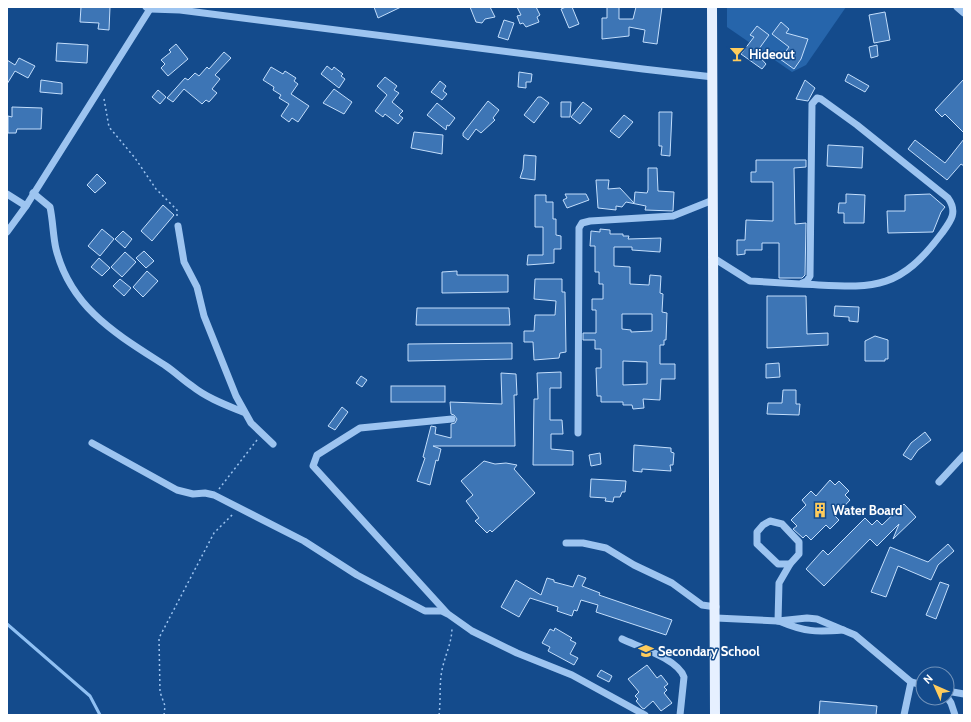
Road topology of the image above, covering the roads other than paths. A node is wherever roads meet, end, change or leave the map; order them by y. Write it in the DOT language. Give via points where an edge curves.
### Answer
graph roads {
  1 [pos="712,7"];
  2 [pos="957,7"];
  3 [pos="148,8"];
  4 [pos="964,13"];
  5 [pos="713,77"];
  6 [pos="34,193"];
  7 [pos="7,194"];
  8 [pos="713,200"];
  9 [pos="26,206"];
  10 [pos="178,226"];
  11 [pos="7,232"];
  12 [pos="712,257"];
  13 [pos="800,284"];
  14 [pos="244,412"];
  15 [pos="452,419"];
  16 [pos="578,432"];
  17 [pos="92,443"];
  18 [pos="273,444"];
  19 [pos="964,455"];
  20 [pos="939,482"];
  21 [pos="566,543"];
  22 [pos="790,564"];
  23 [pos="716,607"];
  24 [pos="448,614"];
  25 [pos="716,618"];
  26 [pos="778,621"];
  27 [pos="843,630"];
  28 [pos="622,639"];
  29 [pos="910,682"];
  30 [pos="915,683"];
  31 [pos="645,715"];
  32 [pos="680,715"];
  33 [pos="715,715"];
  34 [pos="904,715"];
  1 -- 5 [label="main road"];
  2 -- 4 [label="street"];
  3 -- 5 [label="street"];
  3 -- 6 [label="street" via="103,86"];
  5 -- 8 [label="main road"];
  6 -- 9 [label="street"];
  6 -- 14 [label="street" via="50,207 56,249 68,279 84,304 104,325 193,387"];
  7 -- 9 [label="street"];
  8 -- 12 [label="main road"];
  8 -- 16 [label="street" via="673,216 590,221 582,223 579,228"];
  9 -- 11 [label="street"];
  10 -- 14 [label="street" via="184,262 197,287 204,316"];
  12 -- 13 [label="street" via="750,281"];
  12 -- 23 [label="main road"];
  13 -- 13 [label="street" via="807,281 810,276 812,104 817,98 857,125 948,198 953,204 954,212 926,254 903,273 887,281 857,287"];
  14 -- 18 [label="street"];
  15 -- 24 [label="street" via="360,428 317,455 313,462 313,466"];
  17 -- 24 [label="street" via="177,490 214,495 304,541 357,575 425,611 442,611"];
  19 -- 20 [label="street"];
  21 -- 23 [label="street" via="606,548 672,583 702,605"];
  22 -- 22 [label="street" via="778,564 757,544 757,532 766,522 778,522 799,542 799,554"];
  22 -- 26 [label="street" via="779,583"];
  23 -- 25 [label="main road"];
  24 -- 31 [label="street" via="472,630 517,653 572,675"];
  25 -- 26 [label="street"];
  25 -- 33 [label="main road"];
  26 -- 27 [label="street" via="804,631"];
  26 -- 27 [label="street" via="817,619"];
  27 -- 29 [label="street" via="867,644"];
  28 -- 32 [label="street" via="672,662 682,671 684,677"];
  29 -- 30 [label="street"];
  29 -- 34 [label="street"];
}
